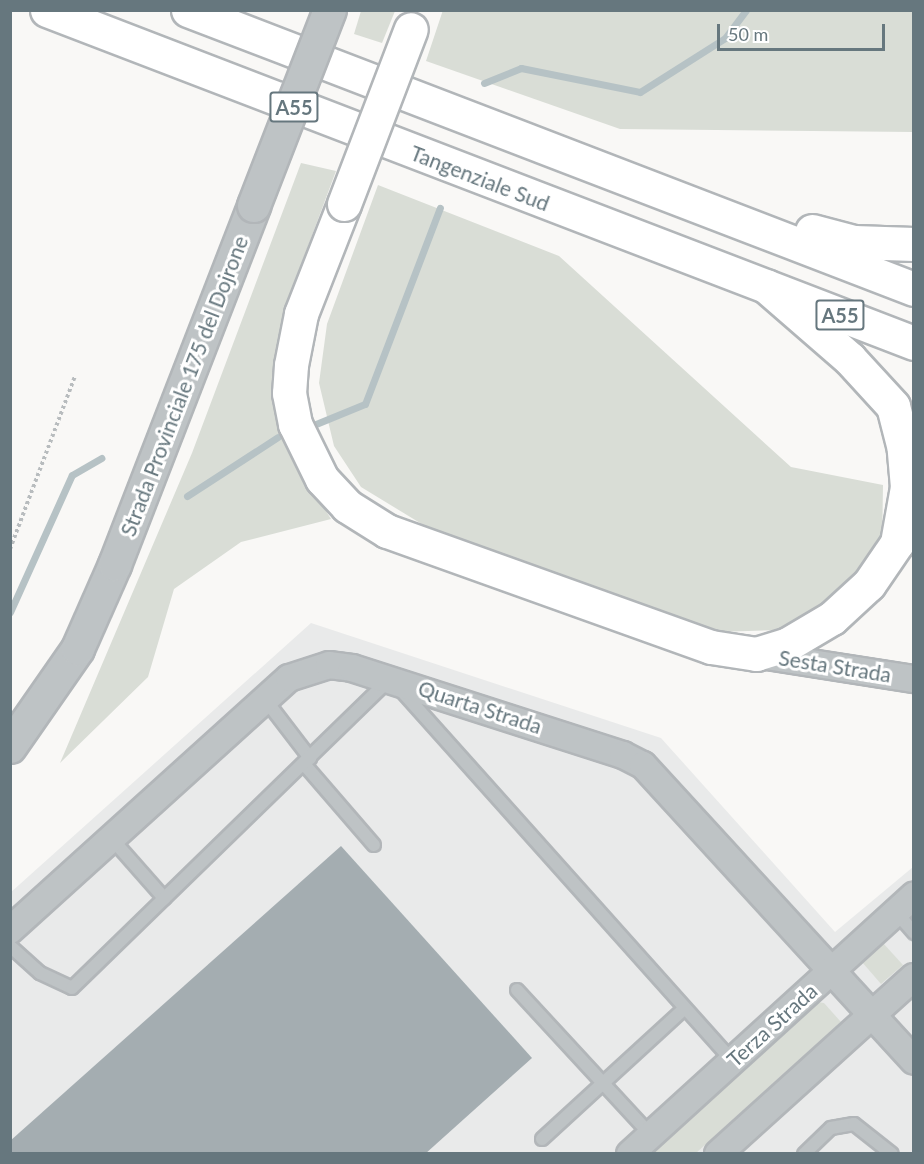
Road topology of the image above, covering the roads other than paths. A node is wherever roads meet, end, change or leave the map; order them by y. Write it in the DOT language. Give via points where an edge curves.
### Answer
graph roads {
  1 [pos="47,10"];
  2 [pos="188,10"];
  3 [pos="330,10"];
  4 [pos="414,20"];
  5 [pos="676,199"];
  6 [pos="854,242"];
  7 [pos="914,244"];
  8 [pos="914,255"];
  9 [pos="766,286"];
  10 [pos="914,289"];
  11 [pos="914,343"];
  12 [pos="903,415"];
  13 [pos="756,654"];
  14 [pos="391,678"];
  15 [pos="914,679"];
  16 [pos="264,698"];
  17 [pos="10,747"];
  18 [pos="307,761"];
  19 [pos="112,839"];
  20 [pos="374,845"];
  21 [pos="164,898"];
  22 [pos="905,904"];
  23 [pos="10,930"];
  24 [pos="914,933"];
  25 [pos="10,946"];
  26 [pos="831,971"];
  27 [pos="914,977"];
  28 [pos="517,990"];
  29 [pos="684,1010"];
  30 [pos="872,1015"];
  31 [pos="733,1060"];
  32 [pos="914,1061"];
  33 [pos="603,1086"];
  34 [pos="651,1135"];
  35 [pos="542,1139"];
  36 [pos="630,1154"];
  37 [pos="718,1154"];
  38 [pos="804,1154"];
  39 [pos="892,1154"];
  1 -- 9 [label="highway, Tangenziale Sud / A55"];
  2 -- 5 [label="highway, A55"];
  3 -- 17 [label="street, Strada Provinciale 175 del Dojrone, bridge" via="115,565 78,649"];
  4 -- 13 [label="highway, bridge" via="301,314 290,393 295,424 322,479 347,506 387,531 711,647"];
  5 -- 6 [label="highway"];
  5 -- 10 [label="highway, A55"];
  6 -- 7 [label="highway"];
  6 -- 8 [label="highway"];
  9 -- 11 [label="highway, Tangenziale Sud / A55"];
  9 -- 12 [label="highway" via="850,359"];
  12 -- 13 [label="highway" via="907,487 897,543 883,566 850,604 788,644"];
  13 -- 15 [label="street, Sesta Strada"];
  14 -- 16 [label="street, Quarta Strada" via="329,665 289,678"];
  14 -- 18 [label="lane"];
  14 -- 26 [label="street, Quarta Strada" via="643,765"];
  14 -- 29 [label="lane"];
  16 -- 18 [label="lane"];
  16 -- 19 [label="street, Quarta Strada"];
  18 -- 20 [label="lane"];
  18 -- 21 [label="lane"];
  19 -- 21 [label="lane"];
  19 -- 23 [label="street, Quarta Strada"];
  21 -- 25 [label="lane" via="72,988 40,973"];
  22 -- 24 [label="lane"];
  22 -- 26 [label="street, Terza Strada"];
  26 -- 30 [label="street, Quarta Strada"];
  26 -- 31 [label="street, Terza Strada"];
  27 -- 30 [label="street"];
  28 -- 33 [label="lane"];
  29 -- 31 [label="lane"];
  29 -- 33 [label="lane"];
  30 -- 32 [label="street, Quarta Strada"];
  30 -- 37 [label="street"];
  31 -- 34 [label="street, Terza Strada"];
  33 -- 34 [label="lane"];
  33 -- 35 [label="lane"];
  34 -- 36 [label="street, Terza Strada"];
  38 -- 39 [label="lane" via="831,1128 855,1124"];
}
